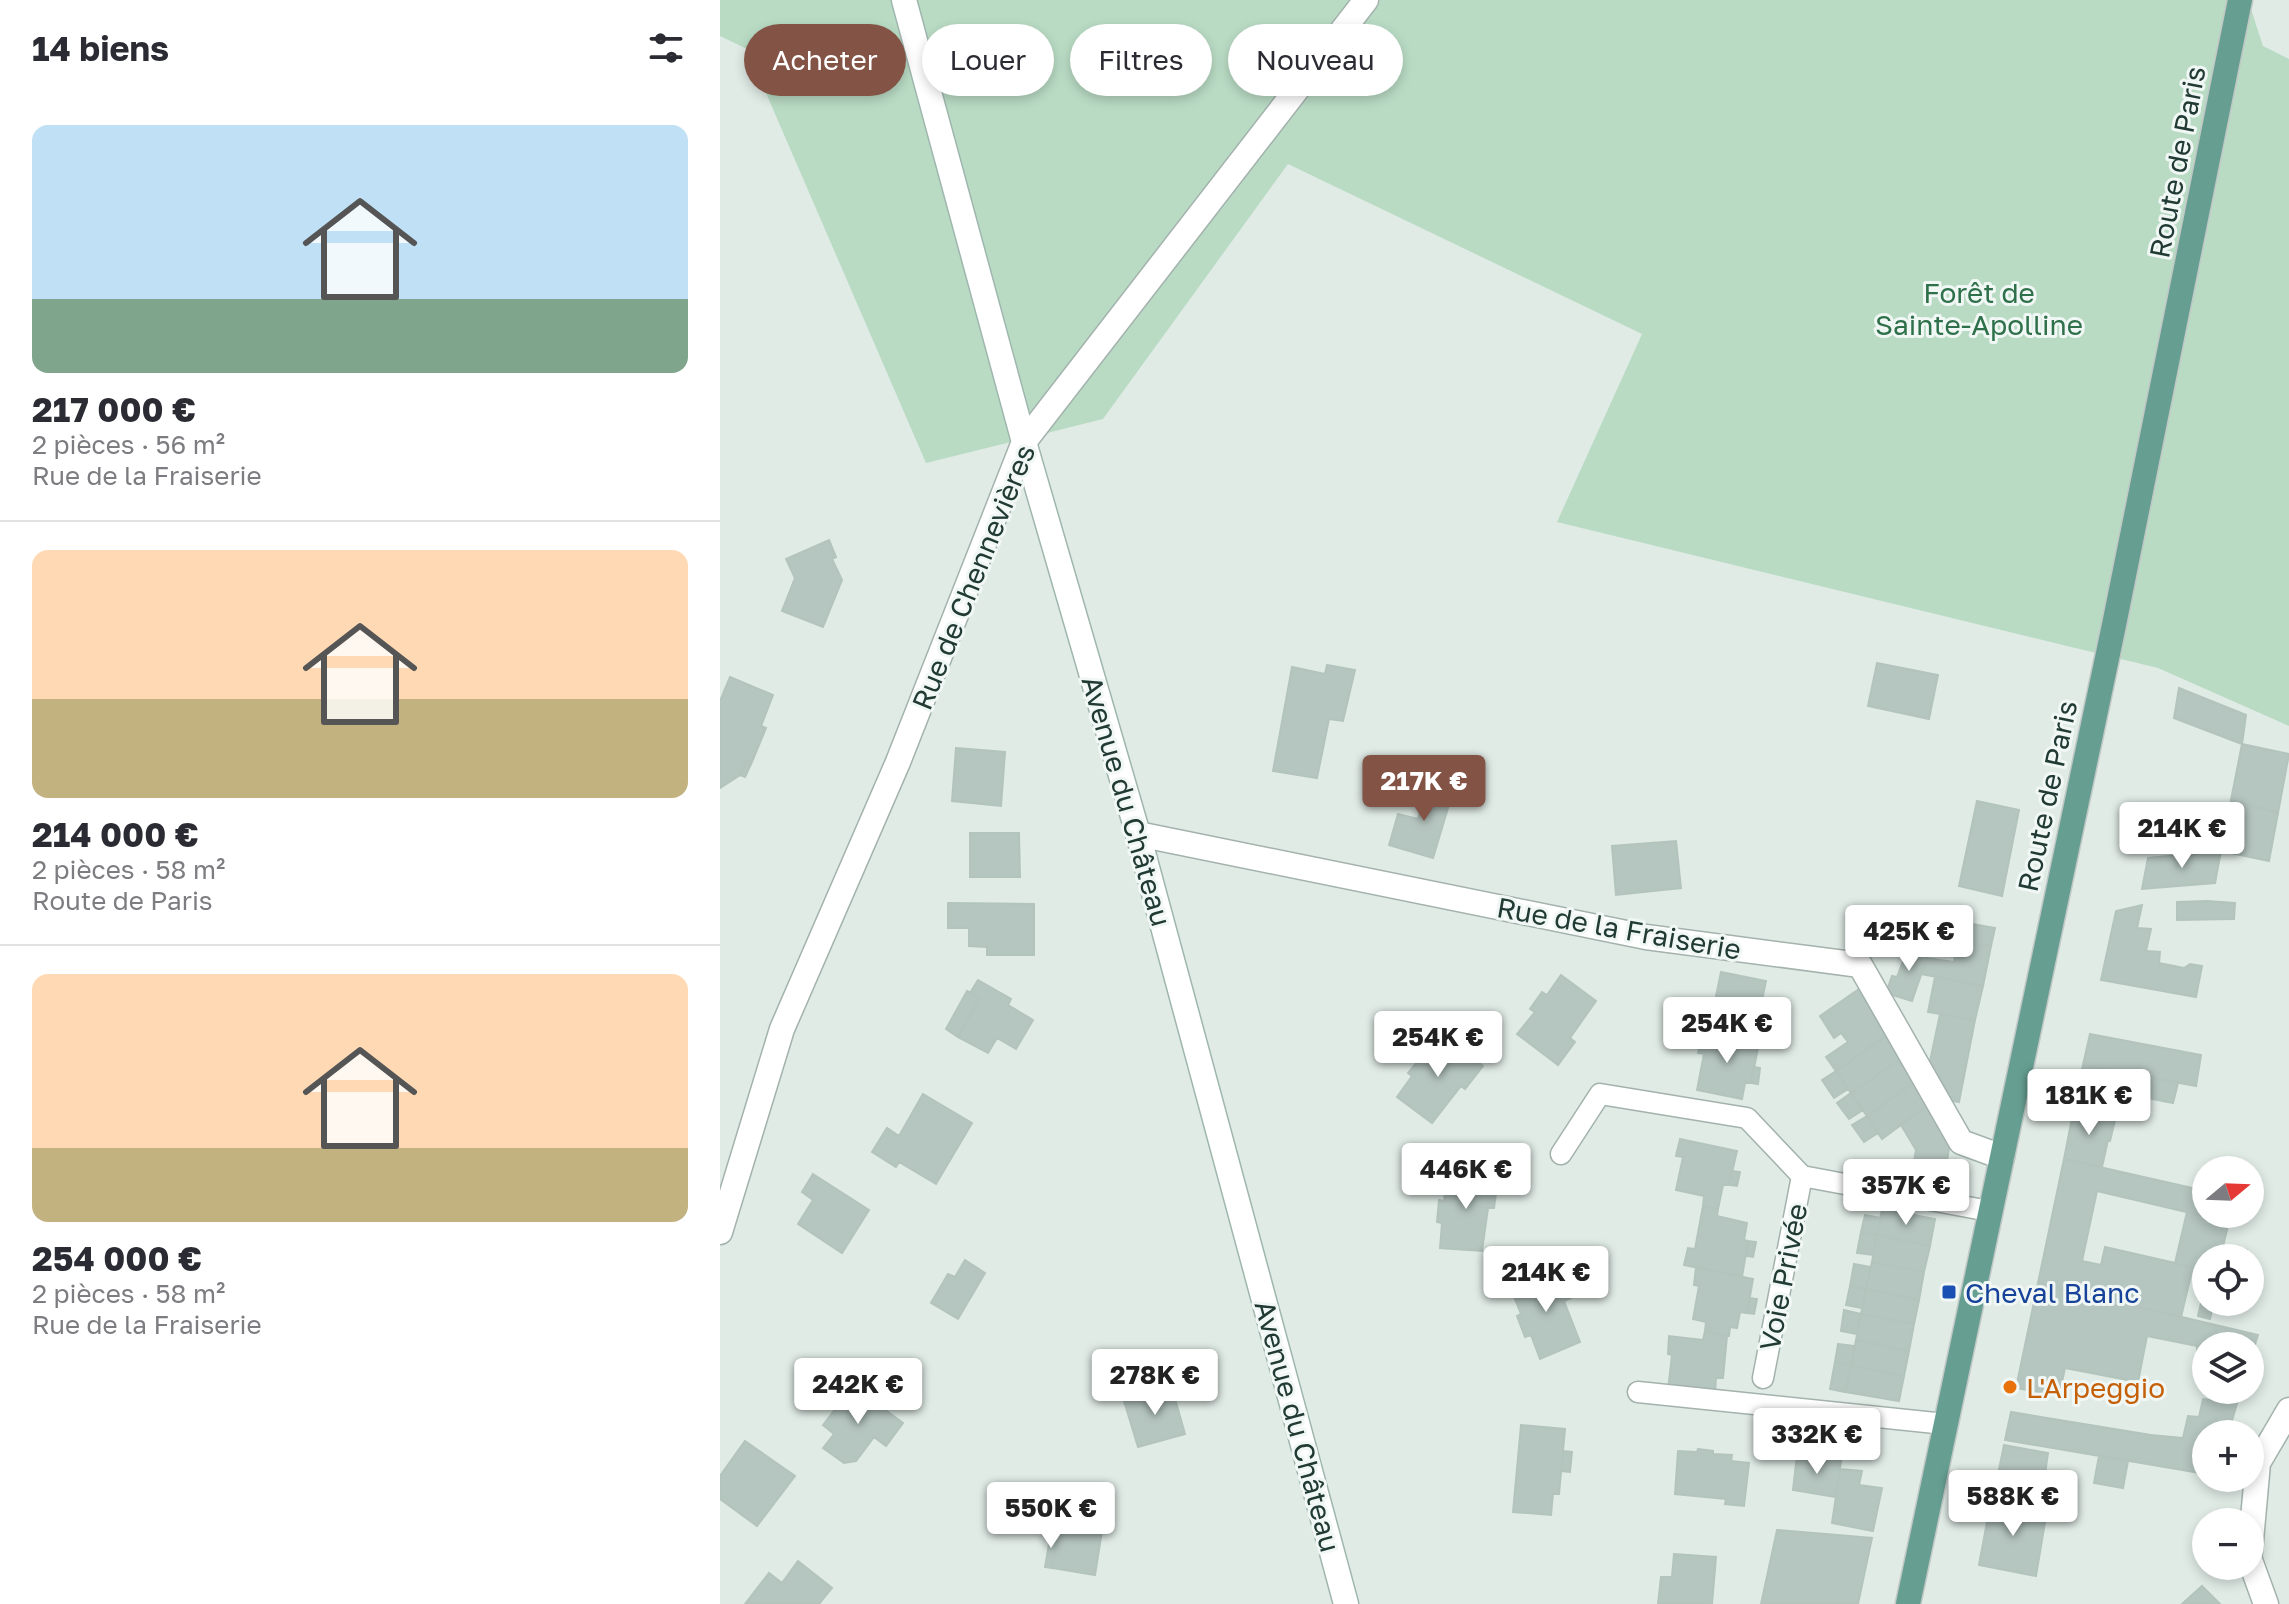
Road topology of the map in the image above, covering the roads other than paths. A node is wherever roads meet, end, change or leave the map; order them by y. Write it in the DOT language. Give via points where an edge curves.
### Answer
graph roads {
  1 [pos="904,0"];
  2 [pos="1366,0"];
  3 [pos="2240,0"];
  4 [pos="1024,442"];
  5 [pos="1138,834"];
  6 [pos="1561,1154"];
  7 [pos="2002,1157"];
  8 [pos="1802,1176"];
  9 [pos="1989,1211"];
  10 [pos="720,1232"];
  11 [pos="1763,1378"];
  12 [pos="1638,1392"];
  13 [pos="2289,1410"];
  14 [pos="1945,1424"];
  15 [pos="2254,1508"];
  16 [pos="2257,1580"];
  17 [pos="1346,1604"];
  18 [pos="1908,1604"];
  19 [pos="2266,1604"];
  1 -- 4 [label="street, Avenue du Château"];
  2 -- 4 [label="street, Rue de Chennevières"];
  3 -- 7 [label="main road, Route de Paris"];
  4 -- 5 [label="street, Avenue du Château"];
  4 -- 10 [label="street, Rue de Chennevières" via="898,762 782,1029"];
  5 -- 7 [label="street, Rue de la Fraiserie" via="1646,937 1860,965 1961,1142"];
  5 -- 17 [label="street, Avenue du Château"];
  6 -- 8 [label="lane, Voie Privée" via="1600,1094 1747,1118"];
  7 -- 9 [label="main road, Route de Paris"];
  8 -- 9 [label="lane, Voie Privée"];
  8 -- 11 [label="lane, Voie Privée"];
  9 -- 14 [label="main road, Route de Paris"];
  12 -- 14 [label="lane"];
  13 -- 15 [label="street" via="2258,1463"];
  14 -- 18 [label="main road, Route de Paris"];
  16 -- 19 [label="street"];
}
